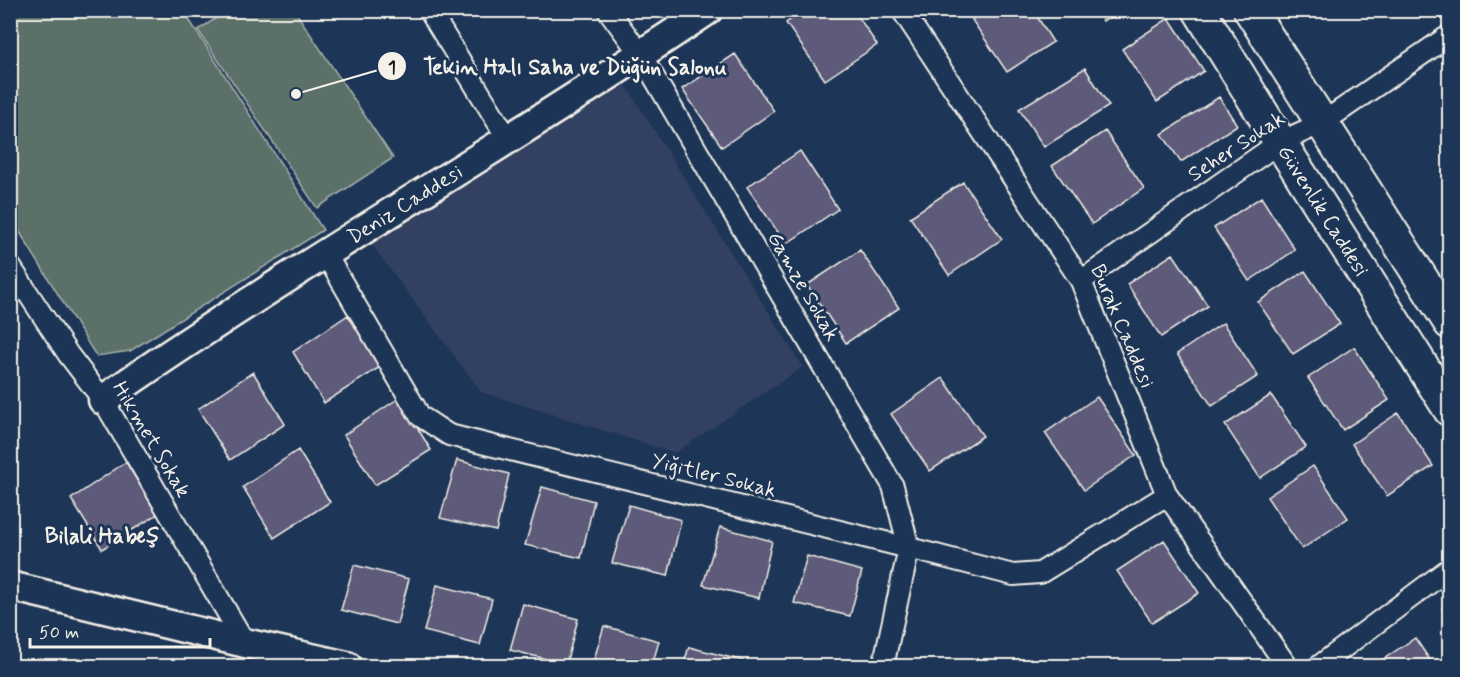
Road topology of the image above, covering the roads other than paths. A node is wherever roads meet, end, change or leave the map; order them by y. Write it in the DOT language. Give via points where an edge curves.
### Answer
graph roads {
  1 [pos="429,10"];
  2 [pos="608,10"];
  3 [pos="708,10"];
  4 [pos="902,10"];
  5 [pos="1199,10"];
  6 [pos="1250,10"];
  7 [pos="1449,35"];
  8 [pos="641,55"];
  9 [pos="1322,123"];
  10 [pos="508,139"];
  11 [pos="1280,142"];
  12 [pos="325,253"];
  13 [pos="10,266"];
  14 [pos="1081,281"];
  15 [pos="1449,323"];
  16 [pos="103,400"];
  17 [pos="1449,410"];
  18 [pos="1167,495"];
  19 [pos="909,548"];
  20 [pos="1449,568"];
  21 [pos="10,586"];
  22 [pos="245,643"];
  23 [pos="347,666"];
  24 [pos="883,666"];
  25 [pos="1287,666"];
  26 [pos="1319,666"];
  1 -- 10 [label="street"];
  2 -- 8 [label="street, Gamze Sokak"];
  3 -- 8 [label="street, Deniz Caddesi"];
  4 -- 14 [label="street, Burak Caddesi"];
  5 -- 11 [label="main road, Güvenlik Caddesi"];
  6 -- 9 [label="main road"];
  7 -- 9 [label="street, Seher Sokak"];
  8 -- 10 [label="street, Deniz Caddesi"];
  8 -- 19 [label="street, Gamze Sokak" via="893,486"];
  9 -- 11 [label="street, Seher Sokak"];
  9 -- 15 [label="main road"];
  10 -- 12 [label="street, Deniz Caddesi"];
  11 -- 14 [label="street, Seher Sokak"];
  11 -- 17 [label="main road, Güvenlik Caddesi"];
  12 -- 16 [label="street, Deniz Caddesi"];
  12 -- 19 [label="street, Yiğitler Sokak" via="420,416 448,435"];
  13 -- 16 [label="street, Hikmet Sokak"];
  14 -- 18 [label="street, Burak Caddesi"];
  16 -- 22 [label="street, Hikmet Sokak"];
  18 -- 19 [label="street, Yiğitler Sokak" via="1040,573 1013,575"];
  18 -- 25 [label="street, Burak Caddesi"];
  19 -- 24 [label="street"];
  20 -- 26 [label="street"];
  21 -- 22 [label="street"];
  22 -- 23 [label="street"];
}
